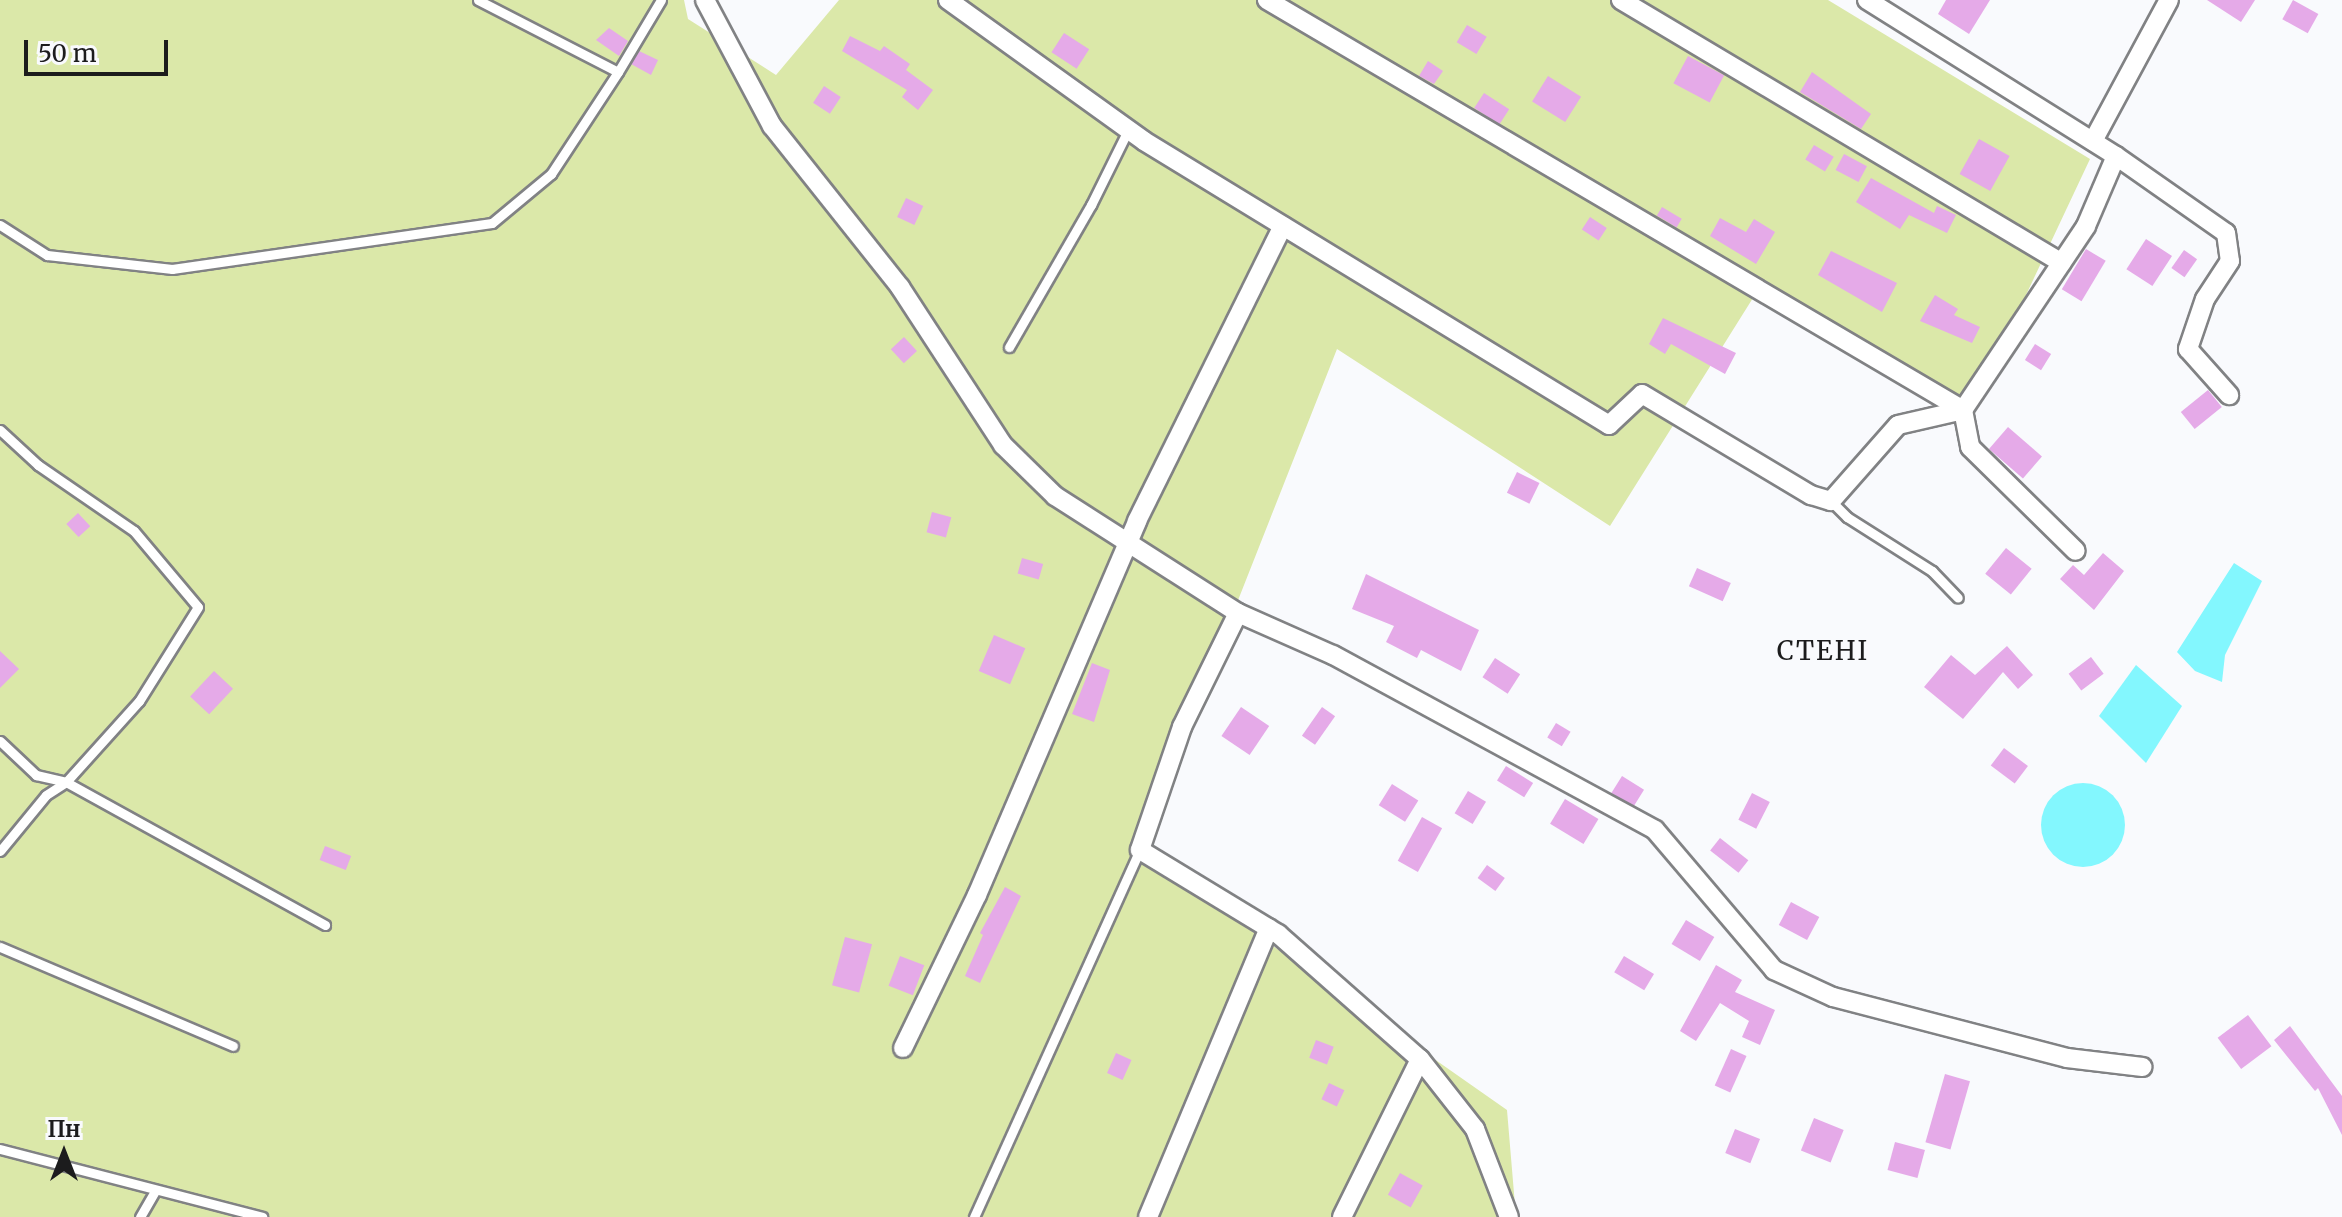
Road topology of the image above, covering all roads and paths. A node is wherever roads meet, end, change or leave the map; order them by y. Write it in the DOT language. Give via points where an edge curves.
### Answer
graph roads {
  1 [pos="478,0"];
  2 [pos="661,0"];
  3 [pos="705,0"];
  4 [pos="948,0"];
  5 [pos="1267,0"];
  6 [pos="1621,0"];
  7 [pos="1867,0"];
  8 [pos="2169,0"];
  9 [pos="618,72"];
  10 [pos="1129,128"];
  11 [pos="2093,141"];
  12 [pos="2116,156"];
  13 [pos="0,225"];
  14 [pos="1283,226"];
  15 [pos="2062,263"];
  16 [pos="1009,347"];
  17 [pos="2229,395"];
  18 [pos="1963,410"];
  19 [pos="0,430"];
  20 [pos="1831,501"];
  21 [pos="1130,544"];
  22 [pos="2076,551"];
  23 [pos="1958,598"];
  24 [pos="1238,613"];
  25 [pos="0,741"];
  26 [pos="66,782"];
  27 [pos="1140,850"];
  28 [pos="0,851"];
  29 [pos="325,925"];
  30 [pos="1269,928"];
  31 [pos="0,947"];
  32 [pos="233,1046"];
  33 [pos="903,1048"];
  34 [pos="1420,1059"];
  35 [pos="2142,1067"];
  36 [pos="0,1149"];
  37 [pos="154,1193"];
  38 [pos="140,1217"];
  39 [pos="262,1217"];
  40 [pos="974,1217"];
  41 [pos="1148,1217"];
  42 [pos="1342,1217"];
  43 [pos="1509,1217"];
  1 -- 9 [label="lane"];
  2 -- 9 [label="lane"];
  3 -- 21 [label="street" via="772,126 900,287 1003,445 1055,496"];
  4 -- 10 [label="street"];
  5 -- 18 [label="street"];
  6 -- 15 [label="street"];
  7 -- 11 [label="street"];
  8 -- 11 [label="street"];
  9 -- 13 [label="lane" via="551,174 492,223 172,269 47,255"];
  10 -- 14 [label="street"];
  10 -- 16 [label="lane"];
  11 -- 12 [label="street"];
  12 -- 15 [label="street" via="2086,226"];
  12 -- 17 [label="street" via="2226,233 2230,261 2205,299 2188,349"];
  14 -- 20 [label="street" via="1609,425 1642,394 1811,495"];
  14 -- 21 [label="street"];
  15 -- 18 [label="street"];
  18 -- 20 [label="street" via="1898,425"];
  18 -- 22 [label="street" via="1970,447"];
  19 -- 26 [label="lane" via="38,465 134,531 198,607 139,701"];
  20 -- 23 [label="lane" via="1847,517 1932,571"];
  21 -- 24 [label="street"];
  21 -- 33 [label="street" via="977,895"];
  24 -- 27 [label="street" via="1182,727"];
  24 -- 35 [label="street" via="1333,655 1655,830 1774,970 1833,997 2067,1058"];
  25 -- 26 [label="lane" via="36,775"];
  26 -- 28 [label="lane" via="46,795"];
  26 -- 29 [label="lane"];
  27 -- 30 [label="street"];
  27 -- 40 [label="lane"];
  30 -- 34 [label="street"];
  30 -- 41 [label="street"];
  31 -- 32 [label="lane"];
  34 -- 42 [label="street"];
  34 -- 43 [label="street" via="1475,1129"];
  36 -- 37 [label="lane"];
  37 -- 38 [label="lane"];
  37 -- 39 [label="lane"];
}
